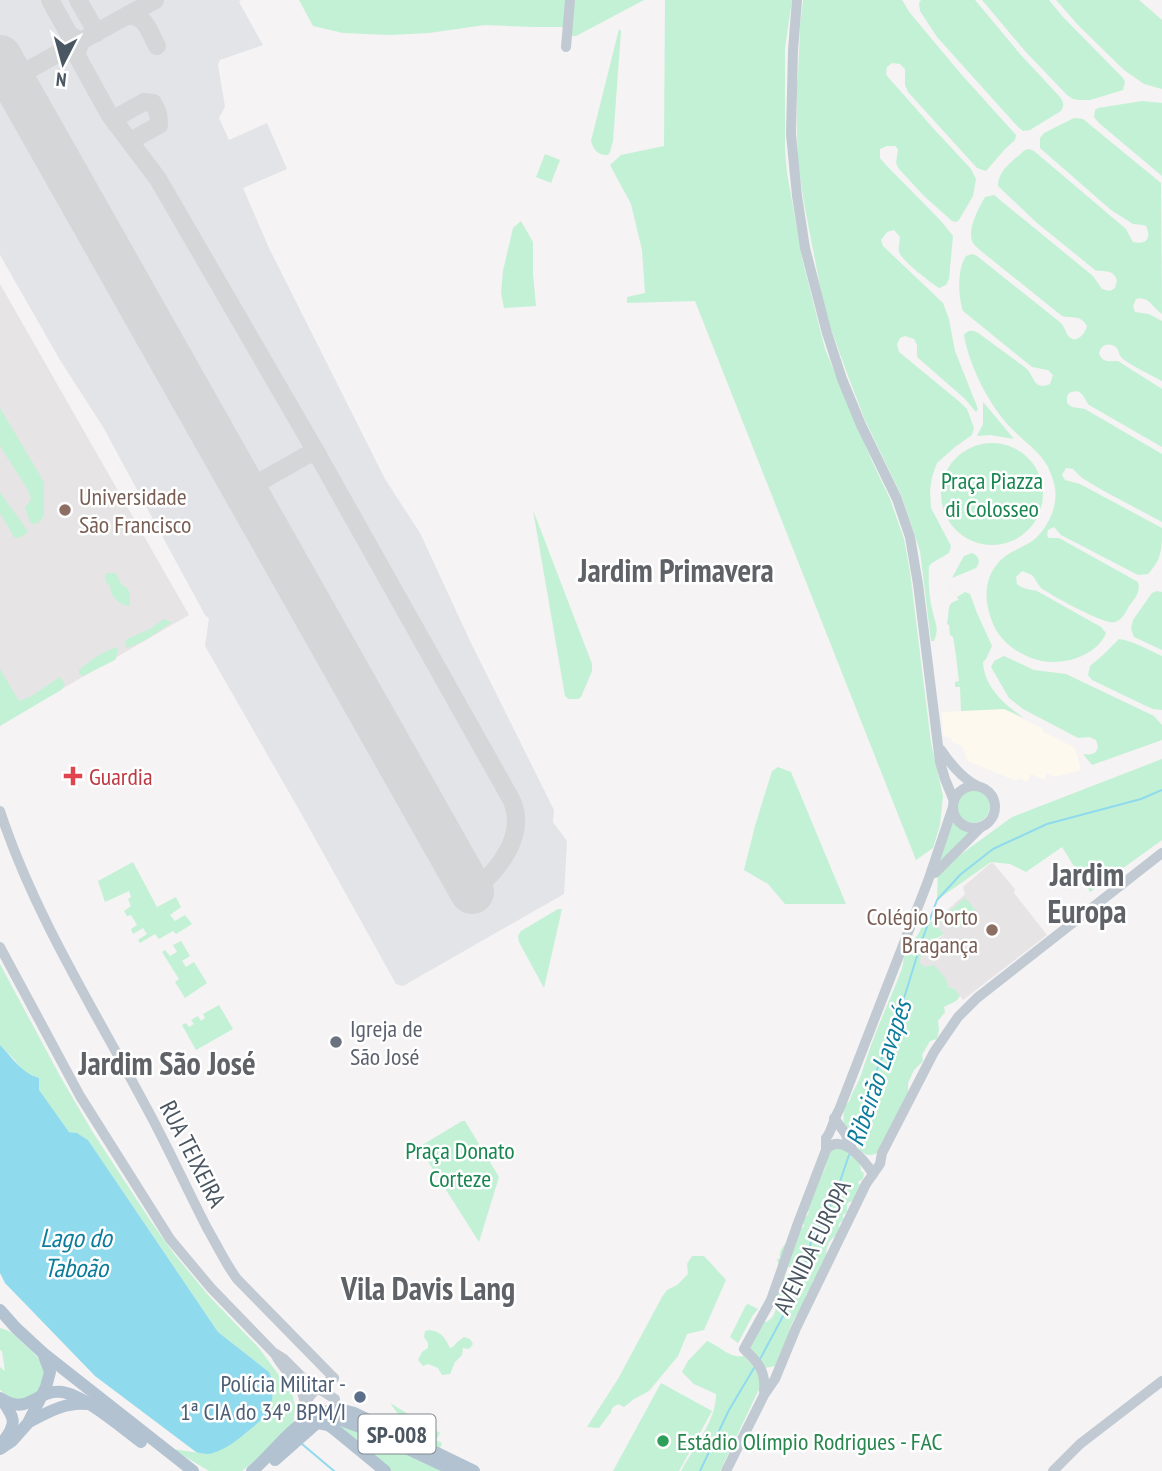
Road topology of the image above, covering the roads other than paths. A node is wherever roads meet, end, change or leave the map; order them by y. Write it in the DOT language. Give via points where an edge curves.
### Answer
graph roads {
  1 [pos="570,0"];
  2 [pos="797,0"];
  3 [pos="566,47"];
  4 [pos="939,747"];
  5 [pos="979,786"];
  6 [pos="954,804"];
  7 [pos="0,811"];
  8 [pos="982,826"];
  9 [pos="1162,853"];
  10 [pos="928,881"];
  11 [pos="0,947"];
  12 [pos="835,1119"];
  13 [pos="850,1147"];
  14 [pos="826,1150"];
  15 [pos="882,1153"];
  16 [pos="863,1159"];
  17 [pos="873,1174"];
  18 [pos="866,1184"];
  19 [pos="0,1310"];
  20 [pos="0,1323"];
  21 [pos="16,1328"];
  22 [pos="273,1352"];
  23 [pos="43,1353"];
  24 [pos="782,1359"];
  25 [pos="759,1363"];
  26 [pos="334,1378"];
  27 [pos="1162,1381"];
  28 [pos="317,1388"];
  29 [pos="41,1395"];
  30 [pos="764,1395"];
  31 [pos="1,1399"];
  32 [pos="335,1399"];
  33 [pos="88,1404"];
  34 [pos="305,1404"];
  35 [pos="349,1411"];
  36 [pos="318,1418"];
  37 [pos="28,1423"];
  38 [pos="301,1424"];
  39 [pos="0,1448"];
  40 [pos="181,1471"];
  41 [pos="193,1471"];
  42 [pos="252,1471"];
  43 [pos="263,1471"];
  44 [pos="385,1471"];
  45 [pos="455,1471"];
  46 [pos="474,1471"];
  47 [pos="726,1471"];
  48 [pos="1054,1471"];
  1 -- 3 [label="street"];
  2 -- 4 [label="street" via="791,134 805,248 842,379 910,537"];
  4 -- 5 [label="street" via="962,776"];
  4 -- 6 [label="street"];
  5 -- 6 [label="street" via="963,789"];
  5 -- 8 [label="street" via="992,796 995,807"];
  6 -- 8 [label="street" via="963,824"];
  6 -- 10 [label="street"];
  7 -- 26 [label="street, RUA TEIXEIRA" via="39,908 228,1266"];
  8 -- 10 [label="street"];
  9 -- 15 [label="street, AVENIDA EUROPA" via="970,1003 934,1052"];
  10 -- 12 [label="street"];
  11 -- 22 [label="street" via="80,1096 170,1239"];
  12 -- 13 [label="street"];
  12 -- 14 [label="street"];
  13 -- 14 [label="street" via="834,1144"];
  13 -- 16 [label="street"];
  14 -- 25 [label="street" via="771,1300 744,1349"];
  15 -- 16 [label="street"];
  15 -- 17 [label="street, AVENIDA EUROPA"];
  16 -- 17 [label="street"];
  16 -- 18 [label="street"];
  17 -- 18 [label="street, AVENIDA EUROPA"];
  18 -- 24 [label="street, AVENIDA EUROPA"];
  19 -- 21 [label="main road"];
  20 -- 21 [label="main road"];
  21 -- 23 [label="main road"];
  22 -- 28 [label="street"];
  22 -- 34 [label="street" via="301,1387"];
  23 -- 29 [label="main road" via="50,1371"];
  23 -- 41 [label="main road"];
  24 -- 25 [label="street"];
  24 -- 30 [label="street, AVENIDA EUROPA"];
  25 -- 30 [label="street"];
  26 -- 28 [label="street"];
  26 -- 32 [label="street"];
  27 -- 48 [label="street" via="1080,1444"];
  28 -- 32 [label="street"];
  28 -- 34 [label="street"];
  29 -- 31 [label="main road" via="21,1405"];
  29 -- 33 [label="main road" via="63,1392"];
  29 -- 37 [label="main road"];
  30 -- 47 [label="street, AVENIDA EUROPA"];
  31 -- 39 [label="main road" via="14,1422"];
  32 -- 35 [label="street"];
  33 -- 37 [label="main road" via="57,1408"];
  33 -- 40 [label="main road"];
  34 -- 38 [label="street"];
  35 -- 36 [label="main road, SP-008" via="331,1410"];
  35 -- 46 [label="main road, SP-008"];
  36 -- 38 [label="main road, SP-008"];
  36 -- 43 [label="main road"];
  36 -- 44 [label="main road"];
  36 -- 45 [label="main road, SP-008" via="351,1423"];
  37 -- 39 [label="main road"];
  38 -- 42 [label="main road, SP-008"];
}
